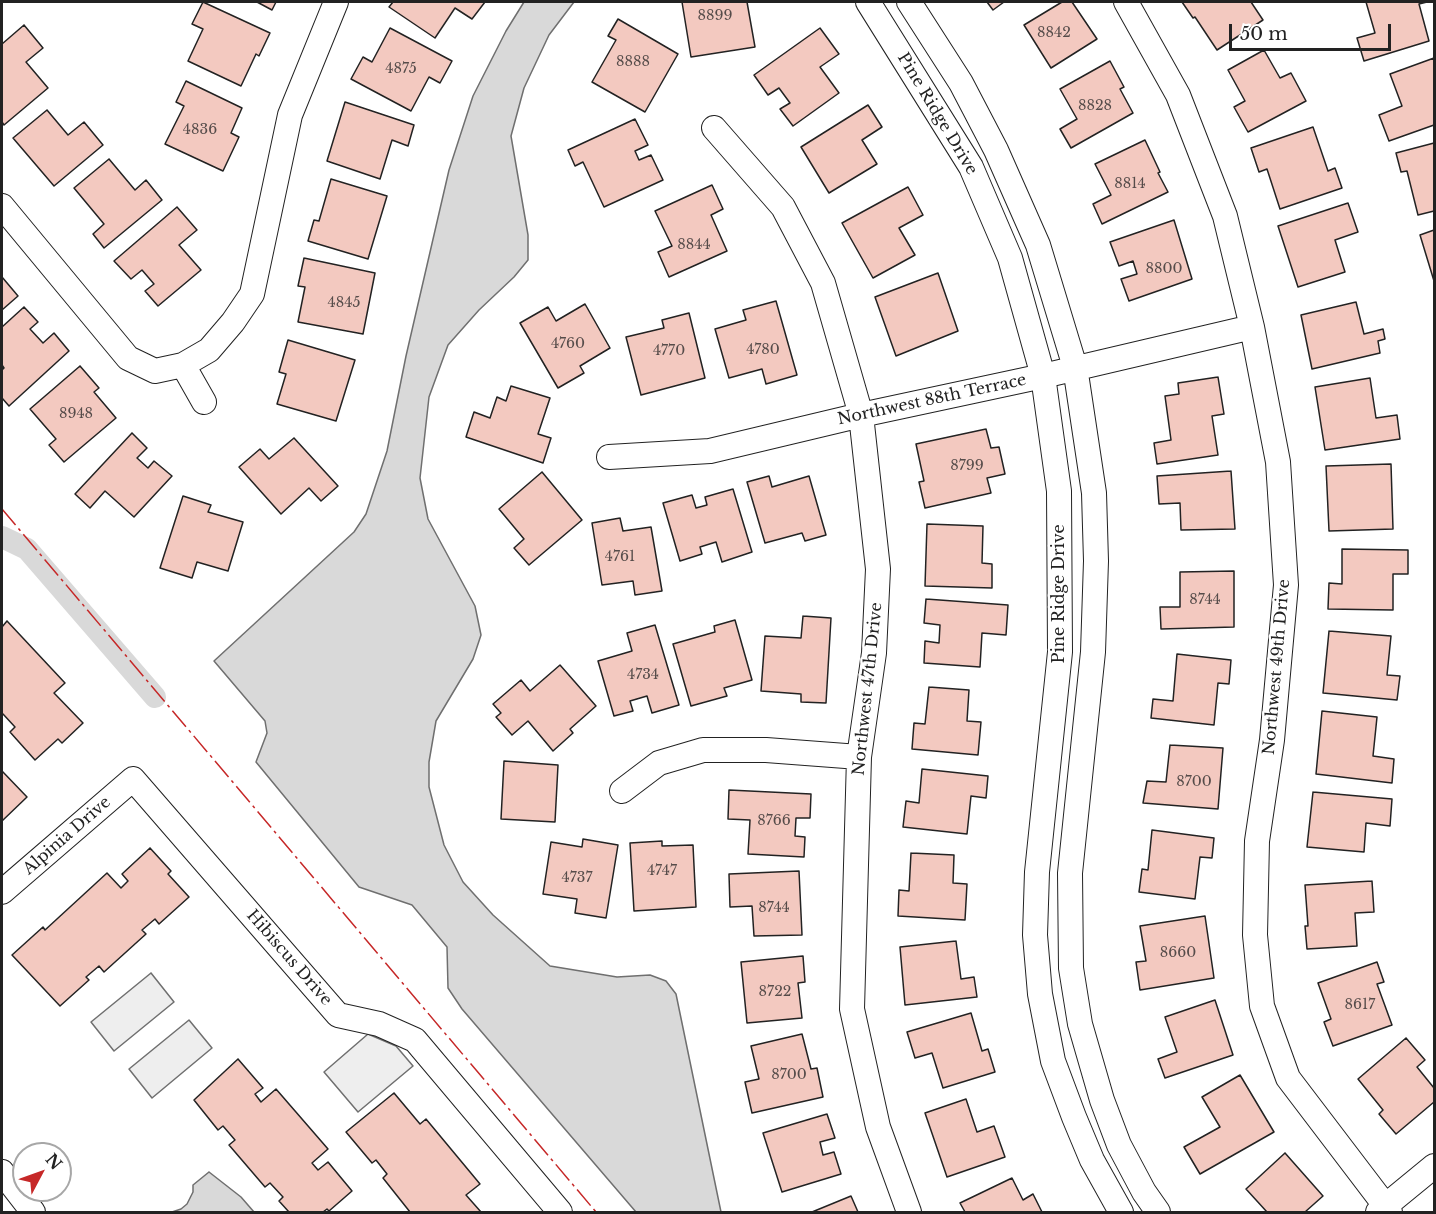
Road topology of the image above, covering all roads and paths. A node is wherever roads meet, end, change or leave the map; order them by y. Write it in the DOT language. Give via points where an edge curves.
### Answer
graph roads {
  1 [pos="336,2"];
  2 [pos="868,2"];
  3 [pos="909,2"];
  4 [pos="1126,2"];
  5 [pos="714,128"];
  6 [pos="2,206"];
  7 [pos="1252,327"];
  8 [pos="183,366"];
  9 [pos="1075,367"];
  10 [pos="1043,376"];
  11 [pos="204,402"];
  12 [pos="861,415"];
  13 [pos="609,457"];
  14 [pos="859,757"];
  15 [pos="133,779"];
  16 [pos="622,791"];
  17 [pos="2,892"];
  18 [pos="1434,1166"];
  19 [pos="2,1172"];
  20 [pos="21,1208"];
  21 [pos="1384,1211"];
  22 [pos="560,1212"];
  23 [pos="909,1212"];
  24 [pos="1121,1212"];
  25 [pos="1158,1212"];
  1 -- 8 [label="street" via="290,115 252,294 209,350"];
  2 -- 10 [label="street, Pine Ridge Drive" via="971,167 1010,258"];
  3 -- 9 [label="street, Pine Ridge Drive" via="961,83 1000,160 1038,245"];
  4 -- 7 [label="street, Northwest 49th Drive" via="1178,95 1204,161 1225,216"];
  5 -- 12 [label="street, Northwest 47th Drive" via="783,207 823,283"];
  6 -- 8 [label="street" via="128,358 155,371"];
  7 -- 9 [label="street, Northwest 88th Terrace"];
  7 -- 21 [label="street, Northwest 49th Drive" via="1278,462 1286,585 1272,740 1257,841 1255,935 1262,1006 1288,1078"];
  8 -- 11 [label="street"];
  9 -- 10 [label="street, Northwest 88th Terrace"];
  9 -- 25 [label="street, Pine Ridge Drive" via="1094,493 1096,561 1093,652 1070,873 1071,968 1080,1024 1102,1100 1119,1145"];
  10 -- 12 [label="street, Northwest 88th Terrace"];
  10 -- 24 [label="street, Pine Ridge Drive" via="1059,491 1060,652 1037,872 1035,935 1040,994 1053,1061 1092,1160"];
  12 -- 13 [label="street, Northwest 88th Terrace" via="710,450"];
  12 -- 14 [label="street, Northwest 47th Drive" via="878,569 874,652"];
  14 -- 16 [label="street" via="703,750 659,763"];
  14 -- 23 [label="street, Northwest 47th Drive" via="852,1009 878,1127"];
  15 -- 17 [label="street, Alpinia Drive"];
  15 -- 22 [label="street, Hibiscus Drive" via="338,1015 379,1024 415,1040"];
  18 -- 21 [label="street"];
  19 -- 20 [label="street"];
}
